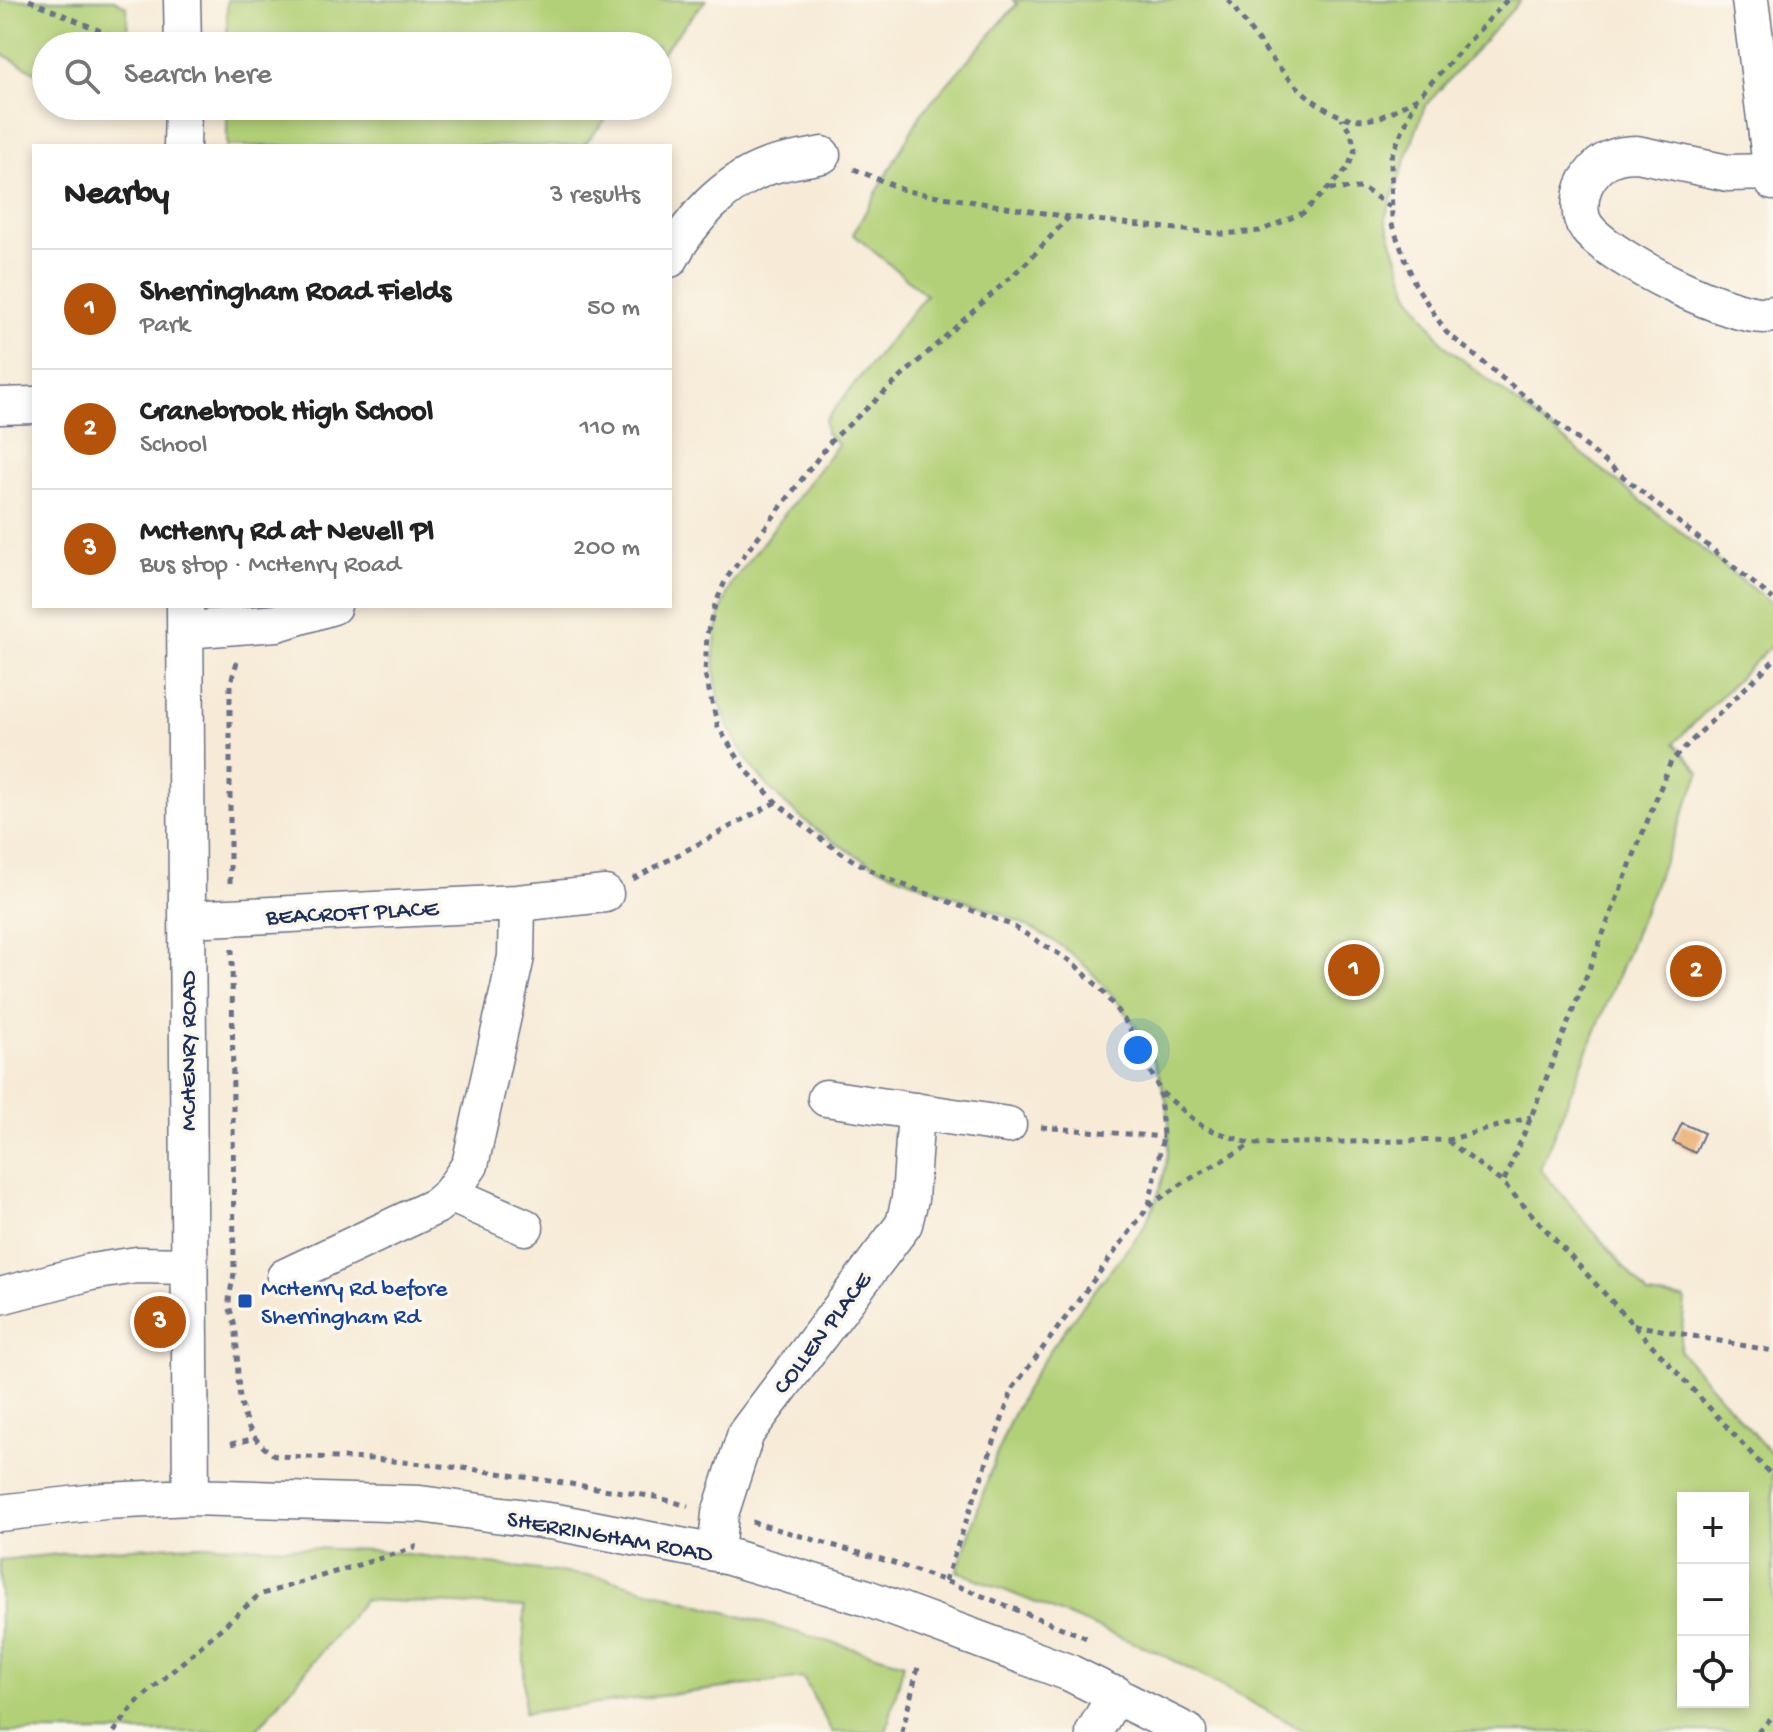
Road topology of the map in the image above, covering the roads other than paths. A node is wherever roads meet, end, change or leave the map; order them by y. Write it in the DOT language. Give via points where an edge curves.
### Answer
graph roads {
  1 [pos="182,0"];
  2 [pos="1750,0"];
  3 [pos="183,32"];
  4 [pos="183,120"];
  5 [pos="182,144"];
  6 [pos="822,155"];
  7 [pos="1772,177"];
  8 [pos="672,256"];
  9 [pos="1773,314"];
  10 [pos="32,405"];
  11 [pos="0,406"];
  12 [pos="326,608"];
  13 [pos="185,618"];
  14 [pos="605,894"];
  15 [pos="517,903"];
  16 [pos="187,919"];
  17 [pos="826,1098"];
  18 [pos="916,1111"];
  19 [pos="1008,1125"];
  20 [pos="450,1194"];
  21 [pos="525,1227"];
  22 [pos="188,1266"];
  23 [pos="285,1277"];
  24 [pos="0,1296"];
  25 [pos="191,1497"];
  26 [pos="0,1513"];
  27 [pos="716,1553"];
  28 [pos="1116,1694"];
  29 [pos="1094,1732"];
  30 [pos="1188,1732"];
  1 -- 3 [label="street"];
  2 -- 7 [label="street"];
  4 -- 5 [label="street"];
  6 -- 8 [label="street" via="767,167 742,180 698,215"];
  7 -- 9 [label="street" via="1624,154 1597,166 1586,182 1581,215 1586,227 1611,248 1670,283 1743,313"];
  10 -- 11 [label="street"];
  12 -- 13 [label="street" via="277,623"];
  13 -- 16 [label="street, MCHENRY ROAD"];
  14 -- 15 [label="street, BEACROFT PLACE"];
  15 -- 16 [label="street, BEACROFT PLACE"];
  15 -- 20 [label="street" via="516,957 470,1165"];
  16 -- 22 [label="street, MCHENRY ROAD"];
  17 -- 18 [label="street"];
  18 -- 19 [label="street"];
  18 -- 27 [label="street, COLLEN PLACE" via="904,1224 746,1433 720,1514"];
  20 -- 21 [label="street"];
  20 -- 23 [label="street" via="423,1213"];
  22 -- 24 [label="street" via="137,1265 91,1272"];
  22 -- 25 [label="street, MCHENRY ROAD"];
  25 -- 26 [label="street, SHERRINGHAM ROAD"];
  25 -- 27 [label="street, SHERRINGHAM ROAD" via="420,1504 556,1522"];
  27 -- 28 [label="street, SHERRINGHAM ROAD" via="947,1626"];
  28 -- 29 [label="street"];
  28 -- 30 [label="street, SHERRINGHAM ROAD"];
}
